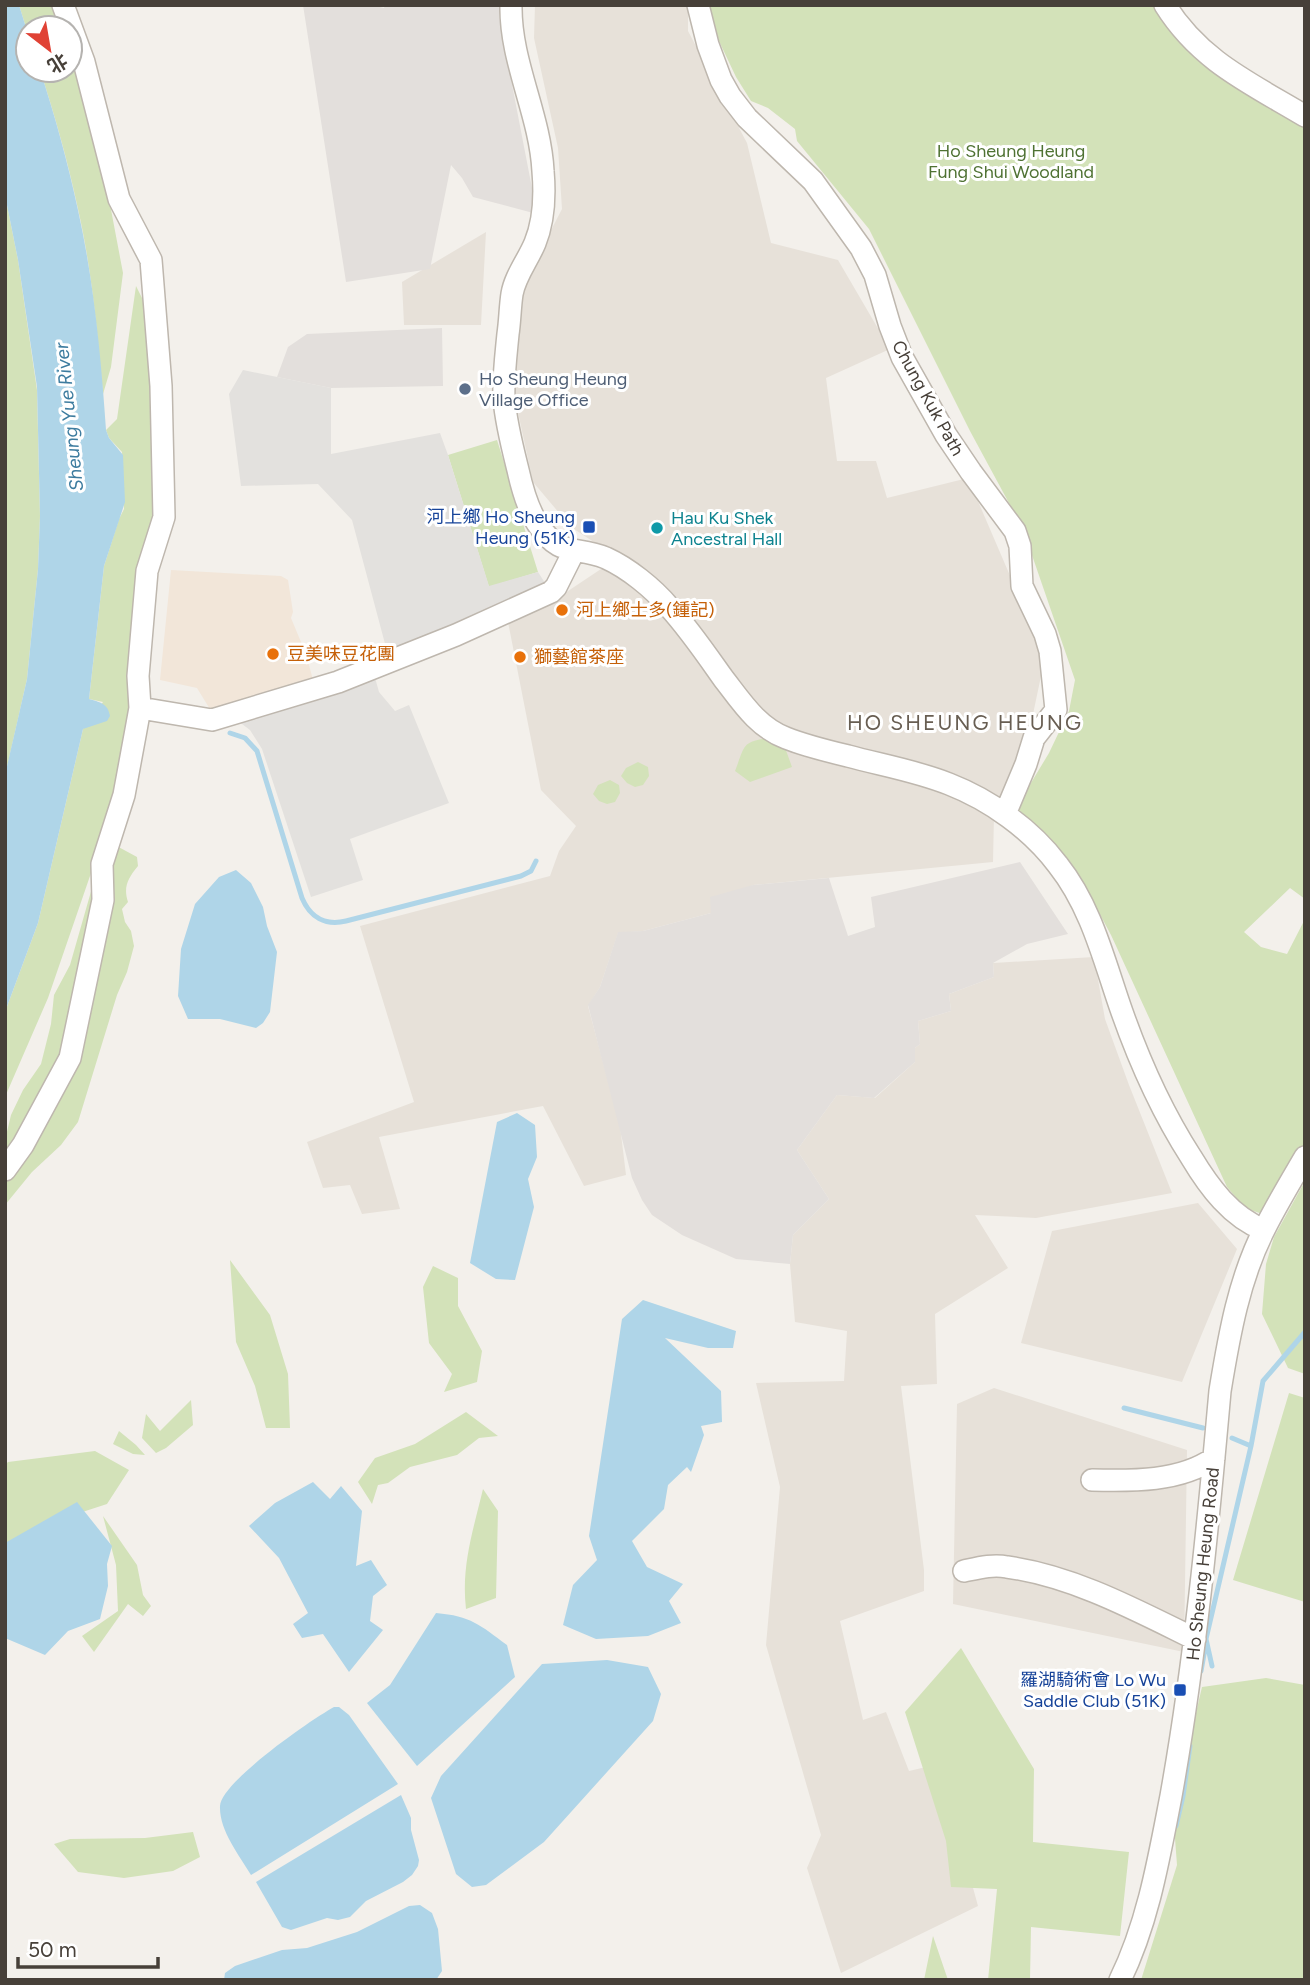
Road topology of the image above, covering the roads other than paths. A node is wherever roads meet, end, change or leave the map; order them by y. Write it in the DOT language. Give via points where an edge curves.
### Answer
graph roads {
  1 [pos="63,5"];
  2 [pos="511,5"];
  3 [pos="698,5"];
  4 [pos="1166,5"];
  5 [pos="1305,116"];
  6 [pos="574,551"];
  7 [pos="140,708"];
  8 [pos="1004,814"];
  9 [pos="1305,1157"];
  10 [pos="5,1170"];
  11 [pos="1264,1230"];
  12 [pos="1214,1458"];
  13 [pos="1091,1480"];
  14 [pos="964,1570"];
  15 [pos="1195,1639"];
  16 [pos="1120,1980"];
  1 -- 7 [label="street" via="84,62 119,199 151,260 164,517 146,571"];
  2 -- 6 [label="street" via="515,44 536,120 544,189 538,233 512,294 504,396 507,424 530,510 557,545"];
  3 -- 8 [label="street, Chung Kuk Path" via="708,45 730,96 813,181 861,248 875,275 902,357 946,435 1017,537 1021,583 1050,651 1056,710 1034,738"];
  4 -- 5 [label="street" via="1177,24 1221,66"];
  6 -- 7 [label="street" via="551,592 338,682 212,720"];
  6 -- 8 [label="street" via="610,560 656,593 750,713 769,730 800,743 951,784"];
  7 -- 10 [label="street" via="124,795 102,864 103,900 70,1058"];
  8 -- 11 [label="street" via="1056,862 1084,906 1135,1048 1186,1150 1228,1207"];
  9 -- 11 [label="street, Ho Sheung Heung Road"];
  11 -- 12 [label="street, Ho Sheung Heung Road" via="1226,1350"];
  12 -- 13 [label="street" via="1174,1475"];
  12 -- 15 [label="street, Ho Sheung Heung Road"];
  14 -- 15 [label="street" via="1005,1566 1044,1573"];
  15 -- 16 [label="street, Ho Sheung Heung Road" via="1156,1867 1138,1936"];
}
